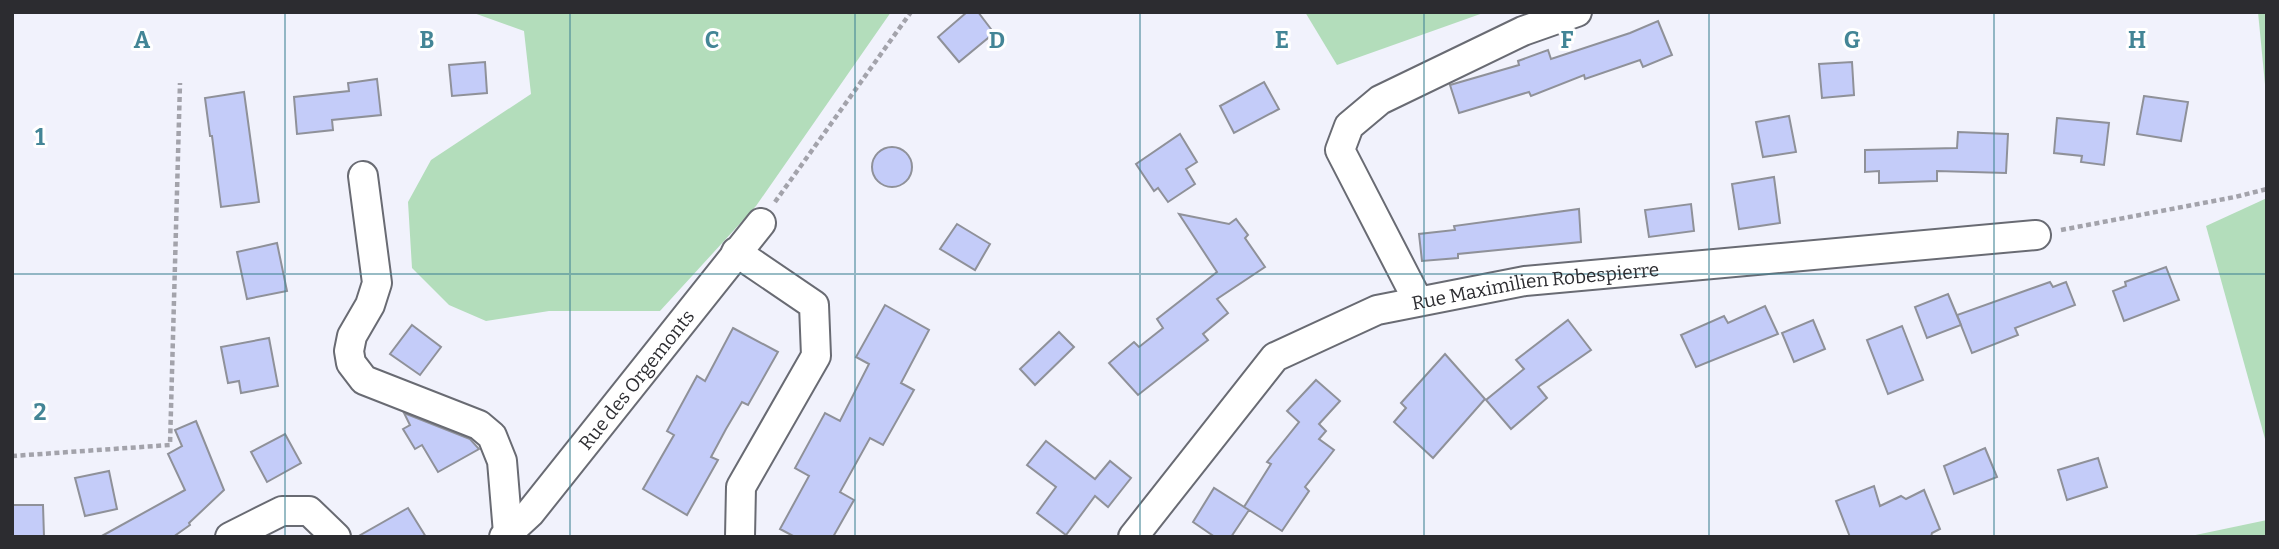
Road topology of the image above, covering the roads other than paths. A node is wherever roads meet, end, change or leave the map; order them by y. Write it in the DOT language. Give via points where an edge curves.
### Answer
graph roads {
  1 [pos="1577,12"];
  2 [pos="363,176"];
  3 [pos="761,223"];
  4 [pos="2036,235"];
  5 [pos="736,252"];
  6 [pos="1418,302"];
  7 [pos="506,535"];
  8 [pos="230,537"];
  9 [pos="336,537"];
  10 [pos="740,537"];
  11 [pos="1133,537"];
  1 -- 6 [label="street" via="1523,31 1380,100 1349,125 1340,150"];
  2 -- 7 [label="street, Rue des Orgemonts" via="377,283 352,336 351,363 364,380 479,425 492,436 502,461"];
  3 -- 5 [label="street, Rue des Orgemonts"];
  4 -- 6 [label="street, Rue Maximilien Robespierre" via="1525,281"];
  5 -- 7 [label="street, Rue des Orgemonts" via="530,513"];
  5 -- 10 [label="street" via="814,305 816,356 741,487"];
  6 -- 11 [label="street, Rue Maximilien Robespierre" via="1377,310 1275,358"];
  8 -- 9 [label="street" via="282,511 309,511"];
}
